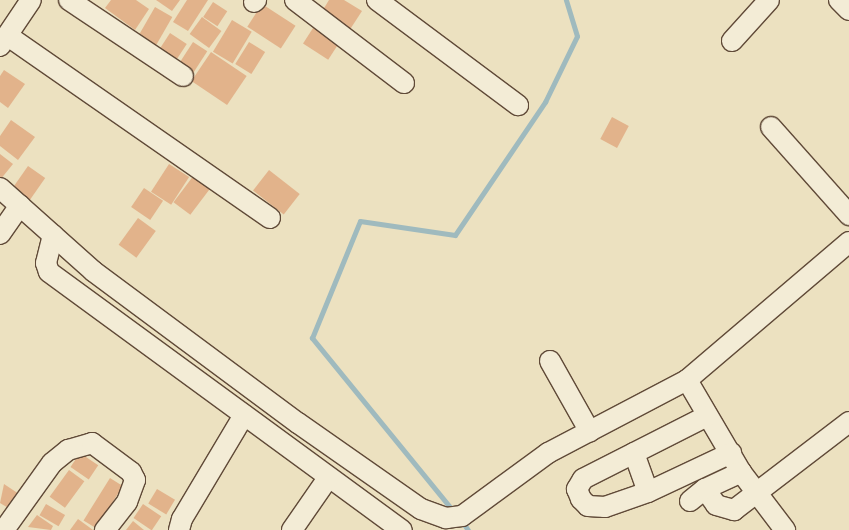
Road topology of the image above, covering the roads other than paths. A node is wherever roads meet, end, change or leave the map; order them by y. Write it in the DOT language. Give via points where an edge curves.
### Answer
graph roads {
  1 [pos="69,0"];
  2 [pos="295,0"];
  3 [pos="377,0"];
  4 [pos="769,0"];
  5 [pos="839,0"];
  6 [pos="23,3"];
  7 [pos="849,10"];
  8 [pos="4,41"];
  9 [pos="732,41"];
  10 [pos="183,76"];
  11 [pos="404,83"];
  12 [pos="518,105"];
  13 [pos="770,127"];
  14 [pos="0,188"];
  15 [pos="20,205"];
  16 [pos="849,215"];
  17 [pos="270,218"];
  18 [pos="0,234"];
  19 [pos="53,235"];
  20 [pos="849,242"];
  21 [pos="550,361"];
  22 [pos="686,380"];
  23 [pos="244,415"];
  24 [pos="707,416"];
  25 [pos="849,422"];
  26 [pos="590,432"];
  27 [pos="634,453"];
  28 [pos="731,453"];
  29 [pos="741,472"];
  30 [pos="328,478"];
  31 [pos="705,488"];
  32 [pos="648,492"];
  33 [pos="758,495"];
  34 [pos="690,502"];
  35 [pos="4,522"];
  36 [pos="106,530"];
  37 [pos="179,530"];
  38 [pos="292,530"];
  39 [pos="402,530"];
  40 [pos="785,530"];
  1 -- 10 [label="street"];
  2 -- 11 [label="street"];
  3 -- 12 [label="street"];
  4 -- 9 [label="street"];
  5 -- 7 [label="street"];
  6 -- 8 [label="street"];
  8 -- 17 [label="street"];
  13 -- 16 [label="street"];
  14 -- 15 [label="street"];
  15 -- 18 [label="street"];
  15 -- 19 [label="street"];
  19 -- 23 [label="street" via="46,262 49,272"];
  19 -- 26 [label="street" via="93,271 420,509 454,517 541,458"];
  20 -- 22 [label="street"];
  21 -- 26 [label="street"];
  22 -- 24 [label="street"];
  22 -- 26 [label="street"];
  23 -- 30 [label="street"];
  23 -- 37 [label="street" via="182,519"];
  24 -- 27 [label="street"];
  24 -- 28 [label="street"];
  25 -- 33 [label="street"];
  27 -- 32 [label="street"];
  27 -- 32 [label="street" via="583,479 577,489 588,506 605,507"];
  28 -- 29 [label="street"];
  28 -- 32 [label="street"];
  29 -- 31 [label="street"];
  29 -- 33 [label="street"];
  30 -- 38 [label="street"];
  30 -- 39 [label="street"];
  31 -- 33 [label="street" via="716,505 726,510 734,510"];
  31 -- 34 [label="street"];
  33 -- 40 [label="street"];
  35 -- 36 [label="street" via="52,464 68,450 92,443 131,472 135,480 127,502"];
}
